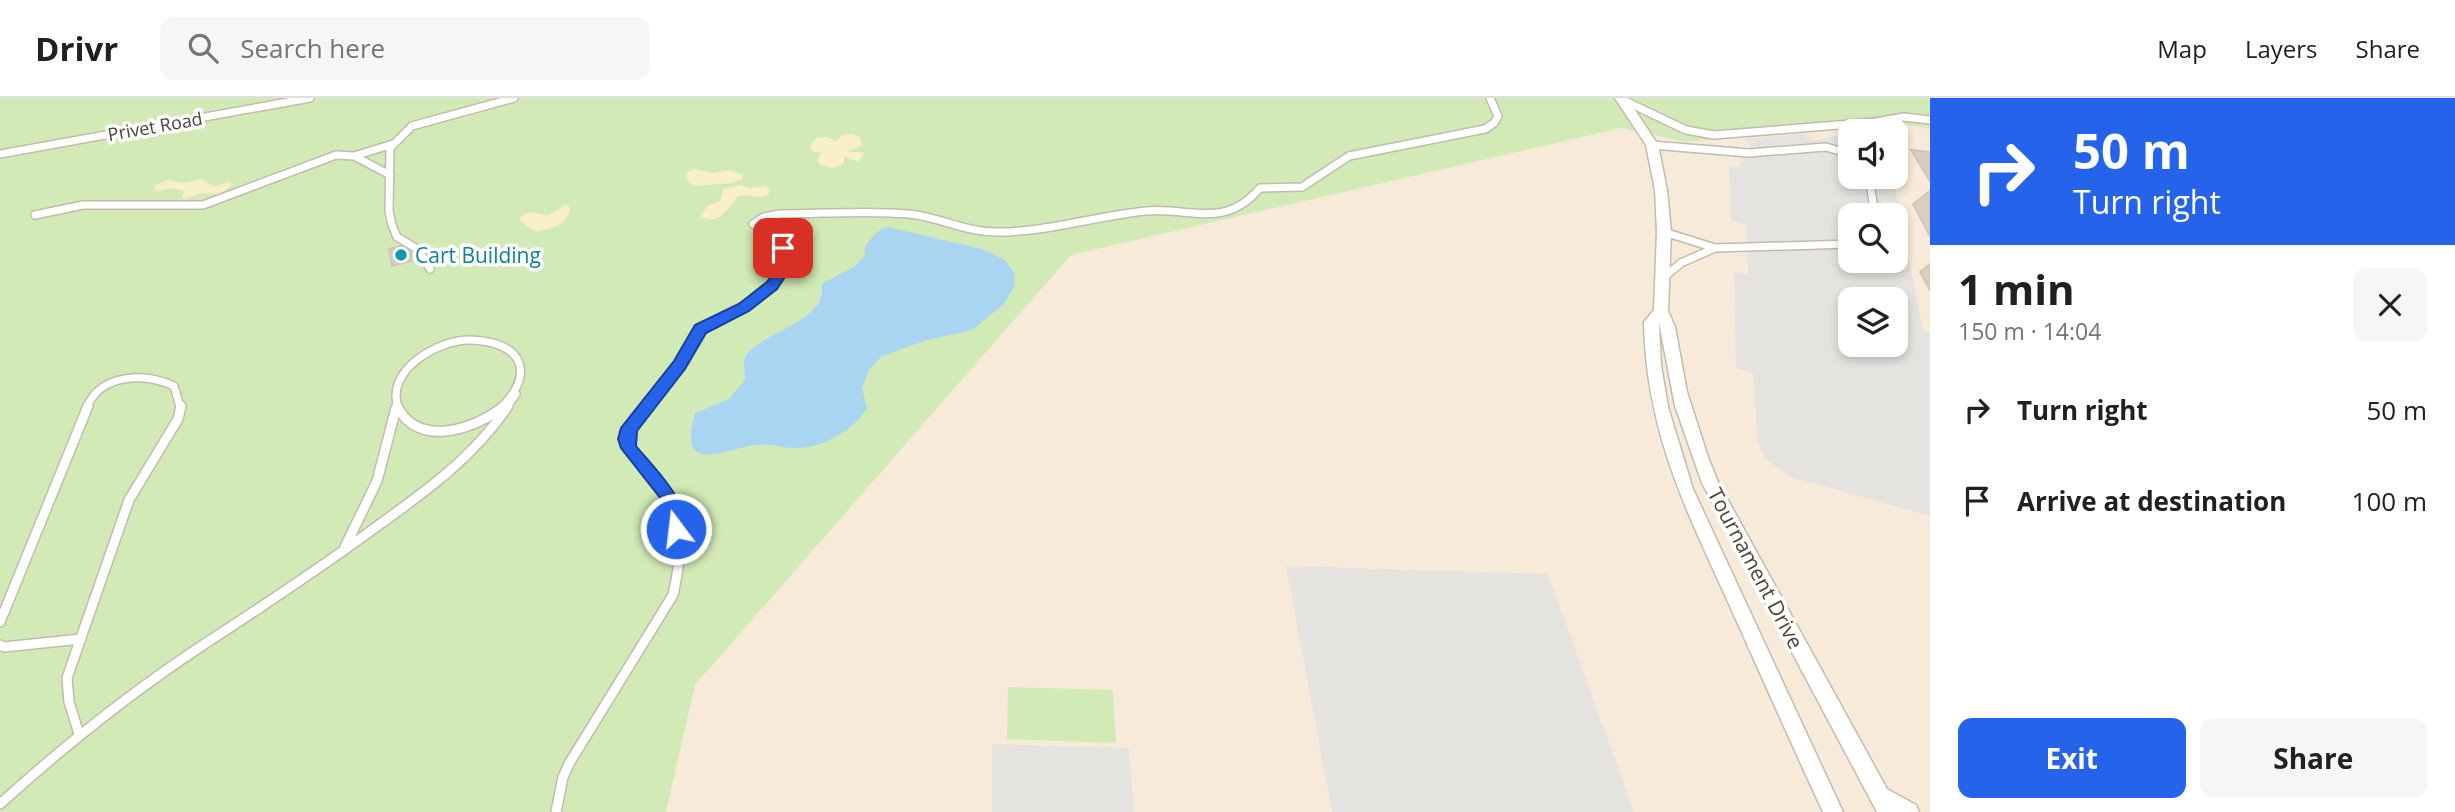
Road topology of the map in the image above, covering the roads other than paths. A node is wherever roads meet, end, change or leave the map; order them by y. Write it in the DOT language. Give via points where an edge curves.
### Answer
graph roads {
  1 [pos="310,98"];
  2 [pos="514,98"];
  3 [pos="1490,98"];
  4 [pos="1621,98"];
  5 [pos="1930,120"];
  6 [pos="393,145"];
  7 [pos="1652,145"];
  8 [pos="1838,149"];
  9 [pos="0,154"];
  10 [pos="354,156"];
  11 [pos="390,175"];
  12 [pos="35,215"];
  13 [pos="1664,232"];
  14 [pos="1838,244"];
  15 [pos="1716,248"];
  16 [pos="430,269"];
  17 [pos="1660,280"];
  18 [pos="1661,311"];
  19 [pos="516,394"];
  20 [pos="396,408"];
  21 [pos="343,552"];
  22 [pos="0,622"];
  23 [pos="81,639"];
  24 [pos="0,645"];
  25 [pos="79,734"];
  26 [pos="0,804"];
  27 [pos="1884,805"];
  28 [pos="556,812"];
  29 [pos="1833,812"];
  30 [pos="1909,812"];
  1 -- 9 [label="lane, Privet Road"];
  2 -- 6 [label="lane" via="427,120 412,126"];
  3 -- 28 [label="lane" via="1499,117 1485,130 1349,156 1301,187 1260,188 1248,202 1225,213 1148,211 1000,232 970,231 920,215 897,214 780,214 753,223 783,248 785,261 779,276 755,300 701,329 680,365 629,428 629,448 673,505 677,579 673,595 570,762"];
  4 -- 5 [label="lane" via="1686,130 1714,135 1904,117"];
  4 -- 7 [label="street, Tournament Drive"];
  6 -- 10 [label="lane"];
  6 -- 11 [label="lane"];
  7 -- 8 [label="lane" via="1751,153 1818,146"];
  7 -- 13 [label="street, Tournament Drive"];
  10 -- 11 [label="lane"];
  10 -- 12 [label="lane" via="336,155 203,205 83,205"];
  11 -- 16 [label="lane" via="389,211 397,237 419,250"];
  13 -- 15 [label="lane"];
  13 -- 17 [label="street, Tournament Drive"];
  14 -- 15 [label="lane"];
  15 -- 17 [label="lane"];
  17 -- 18 [label="street, Tournament Drive"];
  18 -- 27 [label="street, Tournament Drive" via="1668,321 1674,375 1687,426 1710,483"];
  18 -- 29 [label="street, Tournament Drive" via="1651,322 1651,356 1673,459"];
  19 -- 20 [label="lane" via="486,420 463,429 421,429"];
  19 -- 20 [label="lane" via="523,379 523,365 516,353 489,340 470,340 431,351 414,363 395,393"];
  19 -- 21 [label="lane" via="486,436 444,475"];
  20 -- 21 [label="lane" via="391,442 373,497"];
  21 -- 25 [label="lane"];
  22 -- 23 [label="lane" via="97,389 129,378 162,379 174,386 181,405 177,419 130,500"];
  23 -- 24 [label="lane"];
  23 -- 25 [label="lane" via="67,678"];
  25 -- 26 [label="lane"];
  27 -- 30 [label="street"];
}
